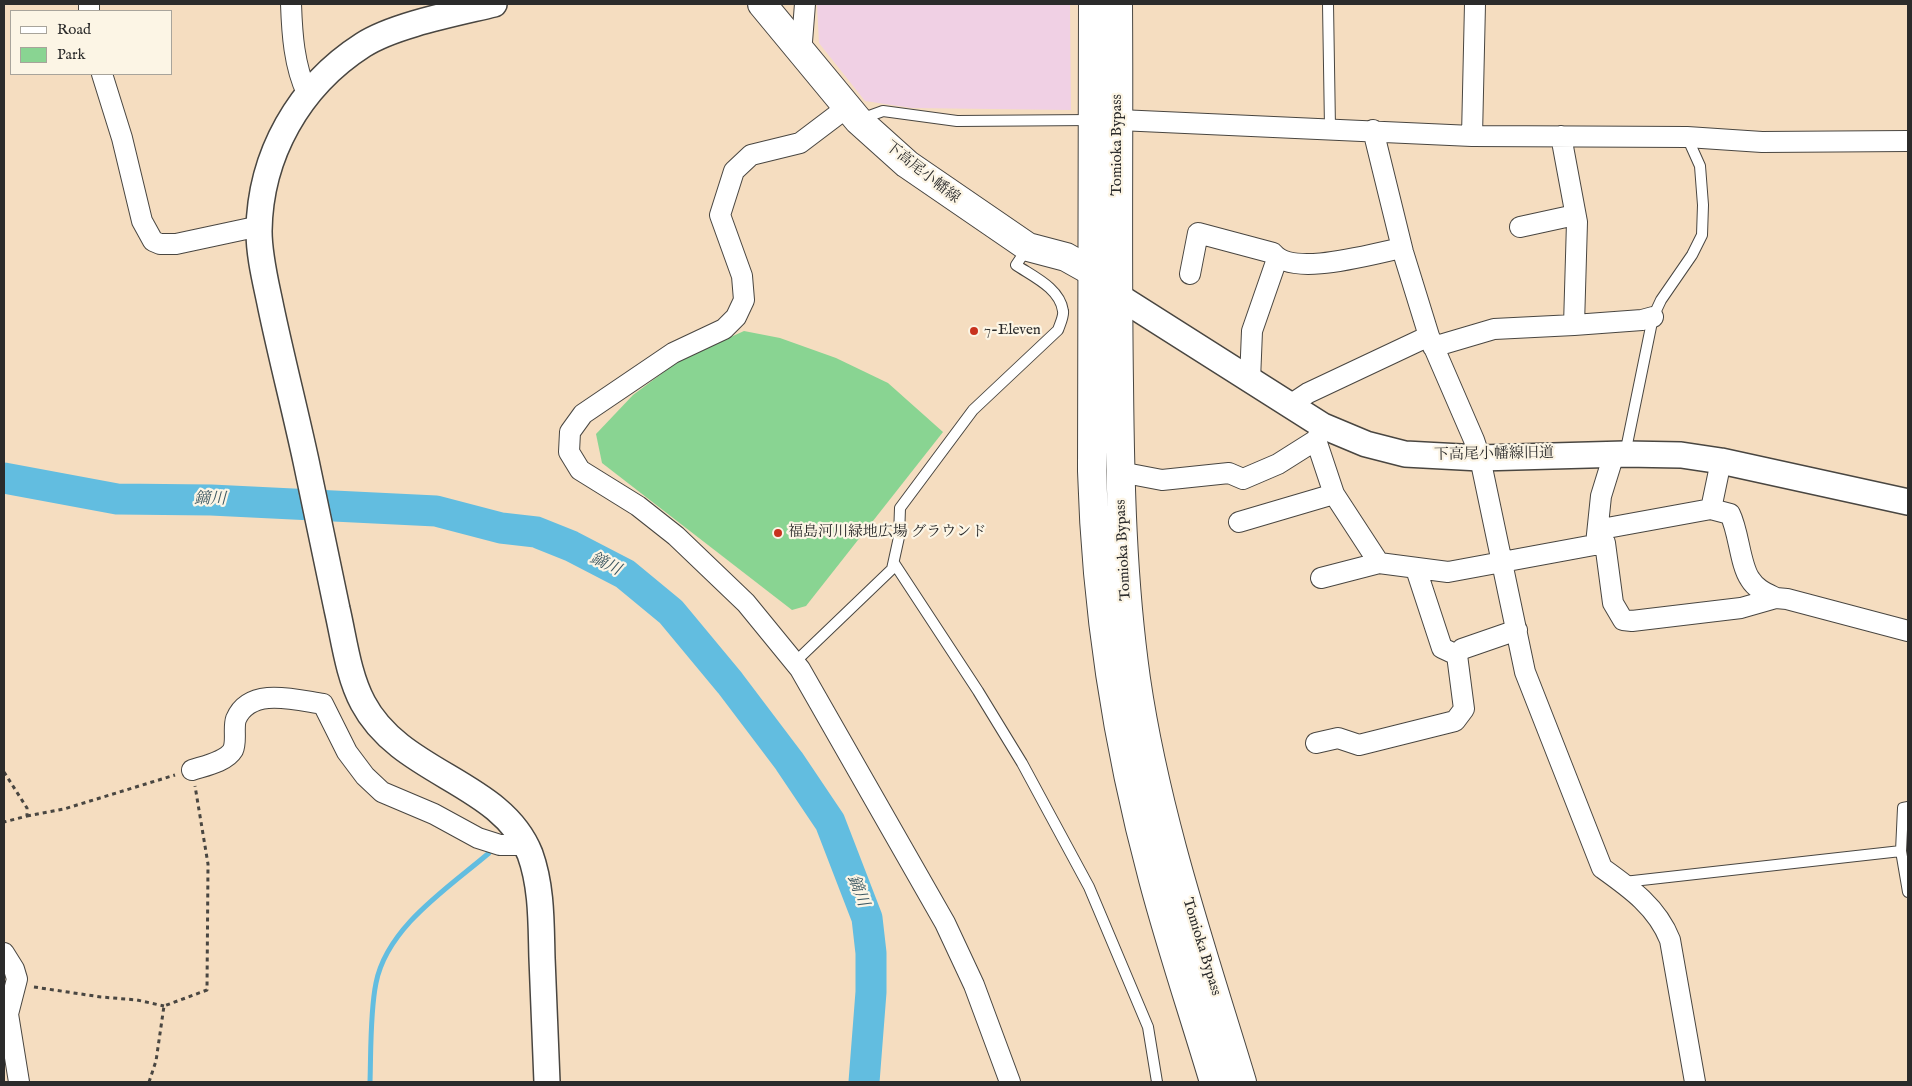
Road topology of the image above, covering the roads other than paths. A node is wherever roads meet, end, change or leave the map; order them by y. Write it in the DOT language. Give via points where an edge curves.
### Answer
graph roads {
  1 [pos="290,4"];
  2 [pos="494,4"];
  3 [pos="762,4"];
  4 [pos="805,4"];
  5 [pos="1093,4"];
  6 [pos="1118,4"];
  7 [pos="1328,4"];
  8 [pos="1475,4"];
  9 [pos="801,54"];
  10 [pos="102,75"];
  11 [pos="307,93"];
  12 [pos="851,112"];
  13 [pos="1106,120"];
  14 [pos="1330,128"];
  15 [pos="1372,130"];
  16 [pos="1472,136"];
  17 [pos="1561,136"];
  18 [pos="1687,137"];
  19 [pos="1908,141"];
  20 [pos="1575,216"];
  21 [pos="260,226"];
  22 [pos="1520,227"];
  23 [pos="1028,247"];
  24 [pos="1402,248"];
  25 [pos="1278,258"];
  26 [pos="1090,271"];
  27 [pos="1190,274"];
  28 [pos="1118,296"];
  29 [pos="1653,317"];
  30 [pos="1574,325"];
  31 [pos="1431,342"];
  32 [pos="1250,380"];
  33 [pos="1290,406"];
  34 [pos="1320,433"];
  35 [pos="1620,454"];
  36 [pos="1480,458"];
  37 [pos="1721,461"];
  38 [pos="1120,472"];
  39 [pos="1334,494"];
  40 [pos="1908,502"];
  41 [pos="1711,510"];
  42 [pos="1239,522"];
  43 [pos="1596,545"];
  44 [pos="894,563"];
  45 [pos="1379,563"];
  46 [pos="1501,563"];
  47 [pos="1416,569"];
  48 [pos="1321,578"];
  49 [pos="1776,598"];
  50 [pos="1517,630"];
  51 [pos="1908,631"];
  52 [pos="1457,655"];
  53 [pos="794,663"];
  54 [pos="1316,742"];
  55 [pos="192,770"];
  56 [pos="1908,807"];
  57 [pos="525,844"];
  58 [pos="1901,851"];
  59 [pos="1623,882"];
  60 [pos="1908,892"];
  61 [pos="4,954"];
  62 [pos="19,1082"];
  63 [pos="547,1082"];
  64 [pos="1010,1082"];
  65 [pos="1158,1082"];
  66 [pos="1214,1082"];
  67 [pos="1242,1082"];
  68 [pos="1695,1082"];
  1 -- 11 [label="street" via="301,81"];
  2 -- 11 [label="street" via="398,29 365,43"];
  3 -- 9 [label="main road, 下高尾小幡線"];
  4 -- 9 [label="street"];
  5 -- 13 [label="main road, Tomioka Bypass"];
  6 -- 13 [label="main road, Tomioka Bypass"];
  7 -- 14 [label="lane"];
  8 -- 16 [label="street"];
  9 -- 12 [label="main road, 下高尾小幡線"];
  10 -- 21 [label="street" via="142,221 153,241 176,244"];
  11 -- 21 [label="street" via="279,137 268,170"];
  12 -- 13 [label="lane" via="883,111 956,122"];
  12 -- 23 [label="main road, 下高尾小幡線" via="913,169"];
  12 -- 53 [label="street" via="837,115 800,143 751,156 734,171 720,215 742,276 744,300 736,317 724,329 673,353 583,414 570,432 569,452 580,470 638,506 676,536 746,603"];
  13 -- 14 [label="street"];
  13 -- 26 [label="main road, Tomioka Bypass"];
  13 -- 28 [label="main road, Tomioka Bypass"];
  14 -- 15 [label="street"];
  15 -- 16 [label="street"];
  15 -- 24 [label="street"];
  16 -- 17 [label="street"];
  17 -- 18 [label="street"];
  17 -- 20 [label="street"];
  18 -- 19 [label="street" via="1762,142"];
  18 -- 29 [label="lane" via="1700,166 1702,235"];
  20 -- 22 [label="street"];
  20 -- 30 [label="street"];
  21 -- 57 [label="street" via="262,263 355,683 369,712 406,752 488,801 518,831"];
  23 -- 26 [label="main road, 下高尾小幡線" via="1066,257"];
  23 -- 44 [label="lane" via="1016,265 1051,288 1060,301 1064,312 1058,330 961,422 900,508"];
  24 -- 25 [label="street" via="1309,264"];
  24 -- 31 [label="street"];
  25 -- 27 [label="street" via="1198,233"];
  25 -- 32 [label="street" via="1252,331"];
  26 -- 28 [label="main road, 下高尾小幡線"];
  26 -- 66 [label="main road, Tomioka Bypass" via="1093,519 1109,678 1152,879"];
  28 -- 32 [label="street, 下高尾小幡線旧道"];
  28 -- 38 [label="main road, Tomioka Bypass"];
  29 -- 30 [label="street"];
  29 -- 35 [label="lane"];
  30 -- 31 [label="street" via="1494,329"];
  31 -- 33 [label="street" via="1308,393"];
  31 -- 36 [label="street"];
  32 -- 33 [label="street, 下高尾小幡線旧道"];
  33 -- 34 [label="street, 下高尾小幡線旧道"];
  34 -- 36 [label="street, 下高尾小幡線旧道" via="1388,451"];
  34 -- 38 [label="street" via="1278,464 1243,479 1229,473 1162,480"];
  34 -- 39 [label="street"];
  35 -- 36 [label="street, 下高尾小幡線旧道"];
  35 -- 37 [label="street, 下高尾小幡線旧道" via="1681,455"];
  35 -- 43 [label="street" via="1601,496"];
  36 -- 46 [label="street"];
  37 -- 40 [label="street, 下高尾小幡線旧道"];
  37 -- 41 [label="street"];
  38 -- 67 [label="main road, Tomioka Bypass" via="1125,589 1146,736 1179,873"];
  39 -- 42 [label="street"];
  39 -- 45 [label="street"];
  41 -- 43 [label="street" via="1607,528"];
  41 -- 49 [label="street" via="1730,514 1748,578 1757,588"];
  43 -- 46 [label="street"];
  43 -- 49 [label="street" via="1605,543 1613,603 1623,620 1741,608"];
  44 -- 53 [label="lane" via="892,569"];
  44 -- 65 [label="lane" via="1022,763 1089,887 1148,1027"];
  45 -- 47 [label="street"];
  45 -- 48 [label="street"];
  46 -- 47 [label="street" via="1448,572"];
  46 -- 50 [label="street"];
  47 -- 52 [label="street" via="1442,648"];
  49 -- 51 [label="street"];
  50 -- 52 [label="street" via="1462,649"];
  50 -- 59 [label="street" via="1525,672 1602,868"];
  52 -- 54 [label="street" via="1464,709 1455,721 1359,745 1338,738"];
  53 -- 64 [label="street" via="844,742 945,923 974,986"];
  55 -- 57 [label="street" via="225,758 233,749 236,719 250,703 264,697 323,704 347,752 382,792 434,814 478,838 500,845"];
  56 -- 58 [label="lane" via="1903,808"];
  57 -- 63 [label="street" via="540,897"];
  58 -- 59 [label="lane"];
  58 -- 60 [label="lane"];
  59 -- 68 [label="street" via="1657,913 1670,940"];
  61 -- 62 [label="street" via="17,979 8,1014"];
}
